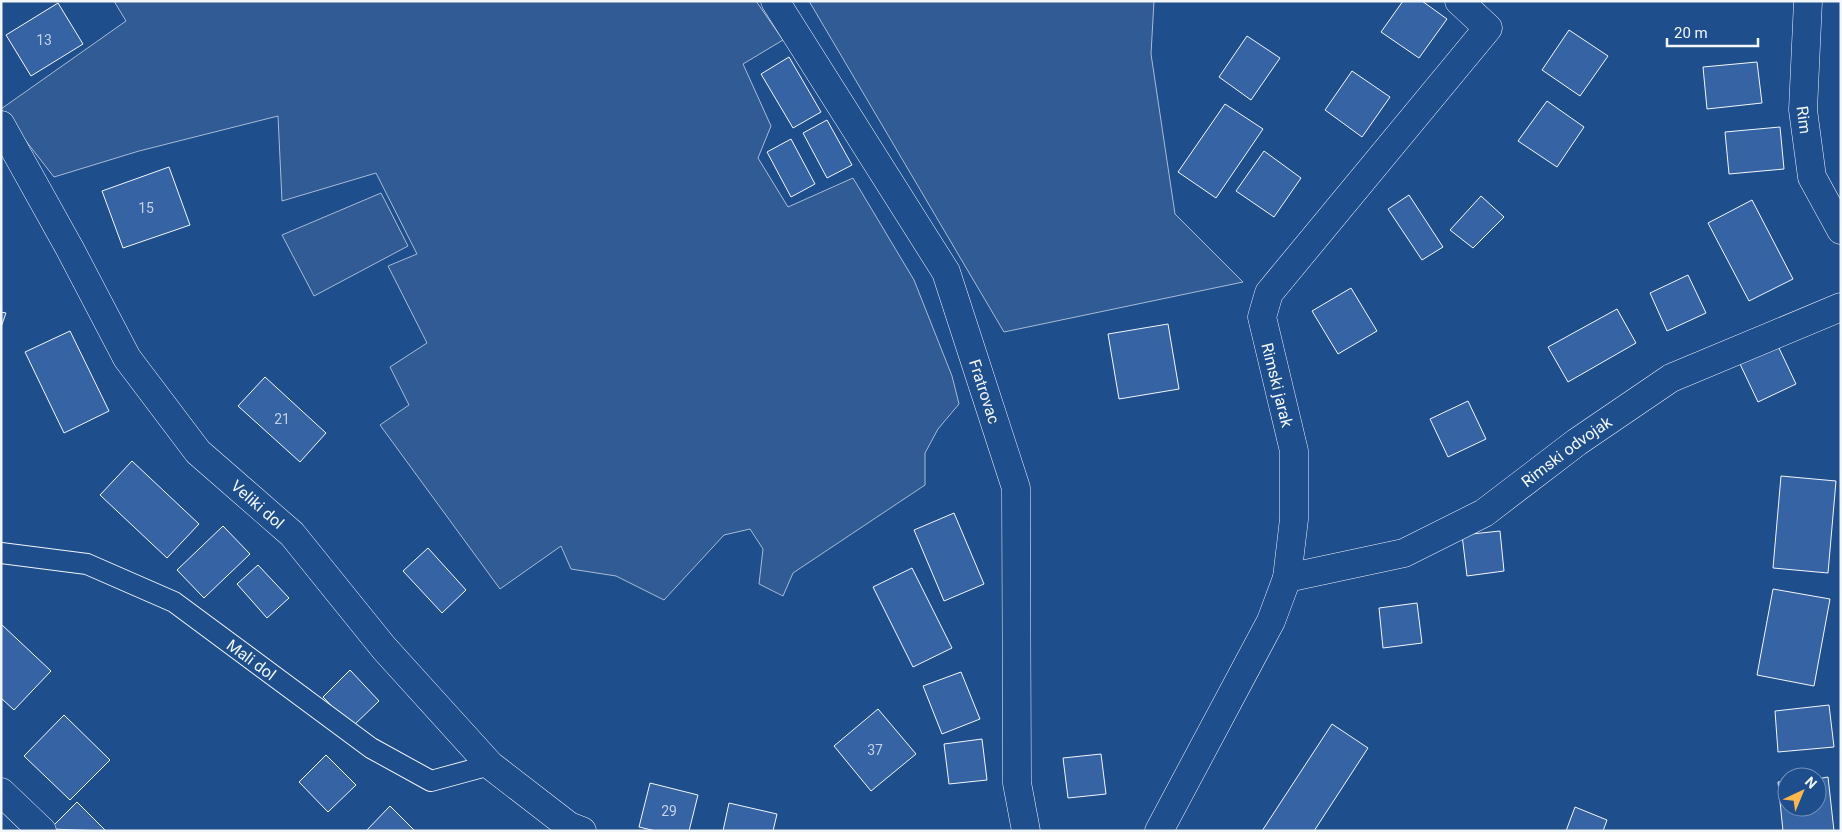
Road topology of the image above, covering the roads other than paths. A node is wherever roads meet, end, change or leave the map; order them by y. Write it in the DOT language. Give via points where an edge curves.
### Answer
graph roads {
  1 [pos="775,1"];
  2 [pos="1459,1"];
  3 [pos="1808,1"];
  4 [pos="1,125"];
  5 [pos="1841,230"];
  6 [pos="1841,307"];
  7 [pos="1,552"];
  8 [pos="1287,578"];
  9 [pos="490,765"];
  10 [pos="1,792"];
  11 [pos="35,828"];
  12 [pos="582,831"];
  13 [pos="1026,831"];
  14 [pos="1159,831"];
  1 -- 13 [label="street, Fratrovac" via="946,272 1016,488 1017,783"];
  2 -- 8 [label="street, Rimski jarak" via="1488,28 1269,293 1262,317 1294,451 1294,519"];
  3 -- 5 [label="street, Rim" via="1803,110 1812,177"];
  4 -- 9 [label="street, Veliki dol" via="127,358 198,452 292,534 384,648"];
  6 -- 8 [label="street, Rimski odvojak" via="1671,378 1577,442 1484,513 1404,553"];
  7 -- 9 [label="street, Mali dol" via="87,564 174,602 371,748 432,781"];
  8 -- 14 [label="street, Rimski jarak" via="1271,622"];
  9 -- 12 [label="street, Veliki dol" via="569,826"];
  10 -- 11 [label="street"];
}
